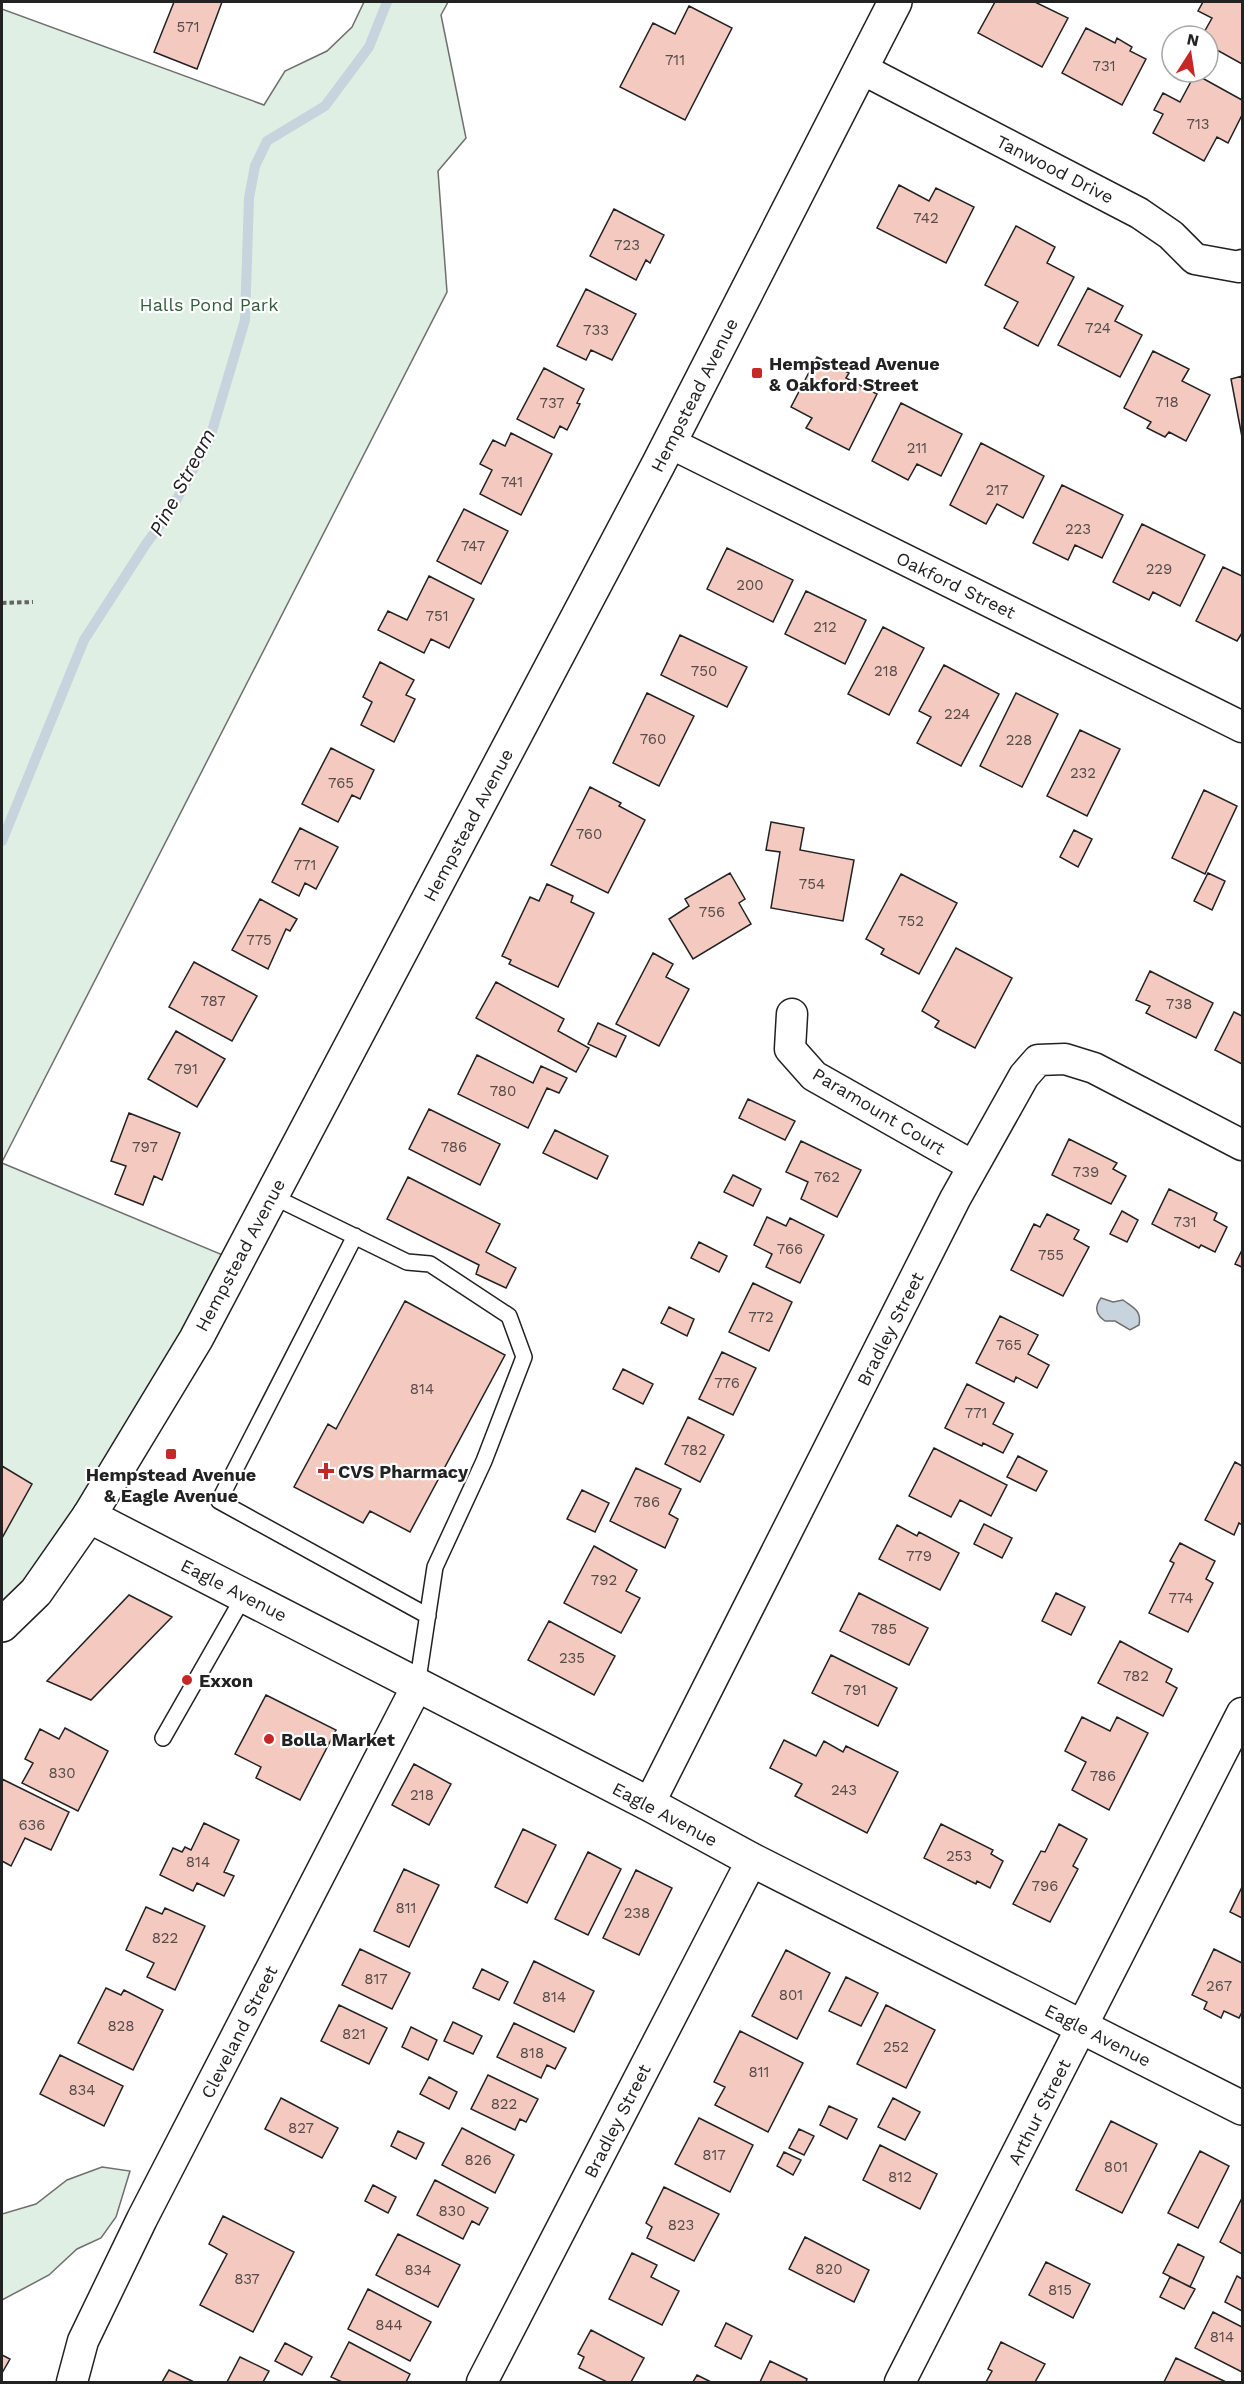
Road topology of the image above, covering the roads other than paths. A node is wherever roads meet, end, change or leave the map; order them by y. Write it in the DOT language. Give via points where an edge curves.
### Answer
graph roads {
  1 [pos="895,2"];
  2 [pos="862,69"];
  3 [pos="1242,265"];
  4 [pos="670,443"];
  5 [pos="1242,727"];
  6 [pos="792,1014"];
  7 [pos="1242,1145"];
  8 [pos="973,1166"];
  9 [pos="272,1196"];
  10 [pos="355,1236"];
  11 [pos="90,1516"];
  12 [pos="244,1596"];
  13 [pos="428,1616"];
  14 [pos="2,1625"];
  15 [pos="417,1686"];
  16 [pos="1242,1713"];
  17 [pos="163,1738"];
  18 [pos="649,1804"];
  19 [pos="752,1860"];
  20 [pos="1083,2027"];
  21 [pos="1242,2108"];
  22 [pos="72,2382"];
  23 [pos="482,2382"];
  24 [pos="900,2382"];
  1 -- 2 [label="main road, Hempstead Avenue"];
  2 -- 3 [label="street, Tanwood Drive" via="1139,213 1195,259"];
  2 -- 4 [label="main road, Hempstead Avenue"];
  4 -- 5 [label="street, Oakford Street"];
  4 -- 9 [label="main road, Hempstead Avenue"];
  6 -- 8 [label="street, Paramount Court" via="790,1048 814,1076"];
  7 -- 8 [label="street, Bradley Street" via="1094,1068 1065,1059 1038,1060 1024,1076"];
  8 -- 18 [label="street, Bradley Street"];
  9 -- 10 [label="lane"];
  9 -- 11 [label="main road, Hempstead Avenue" via="196,1339"];
  10 -- 13 [label="lane" via="407,1262 430,1264 509,1316 524,1357 484,1461 435,1567"];
  10 -- 13 [label="lane" via="219,1501"];
  11 -- 12 [label="main road, Eagle Avenue"];
  11 -- 14 [label="main road, Hempstead Avenue" via="36,1592"];
  12 -- 15 [label="main road, Eagle Avenue"];
  12 -- 17 [label="lane"];
  13 -- 15 [label="lane"];
  15 -- 18 [label="main road, Eagle Avenue"];
  15 -- 22 [label="street, Cleveland Street" via="142,2219 83,2341"];
  16 -- 20 [label="street, Arthur Street"];
  18 -- 19 [label="main road, Eagle Avenue"];
  19 -- 20 [label="main road, Eagle Avenue"];
  19 -- 23 [label="street, Bradley Street"];
  20 -- 21 [label="main road, Eagle Avenue"];
  20 -- 24 [label="street, Arthur Street"];
}
